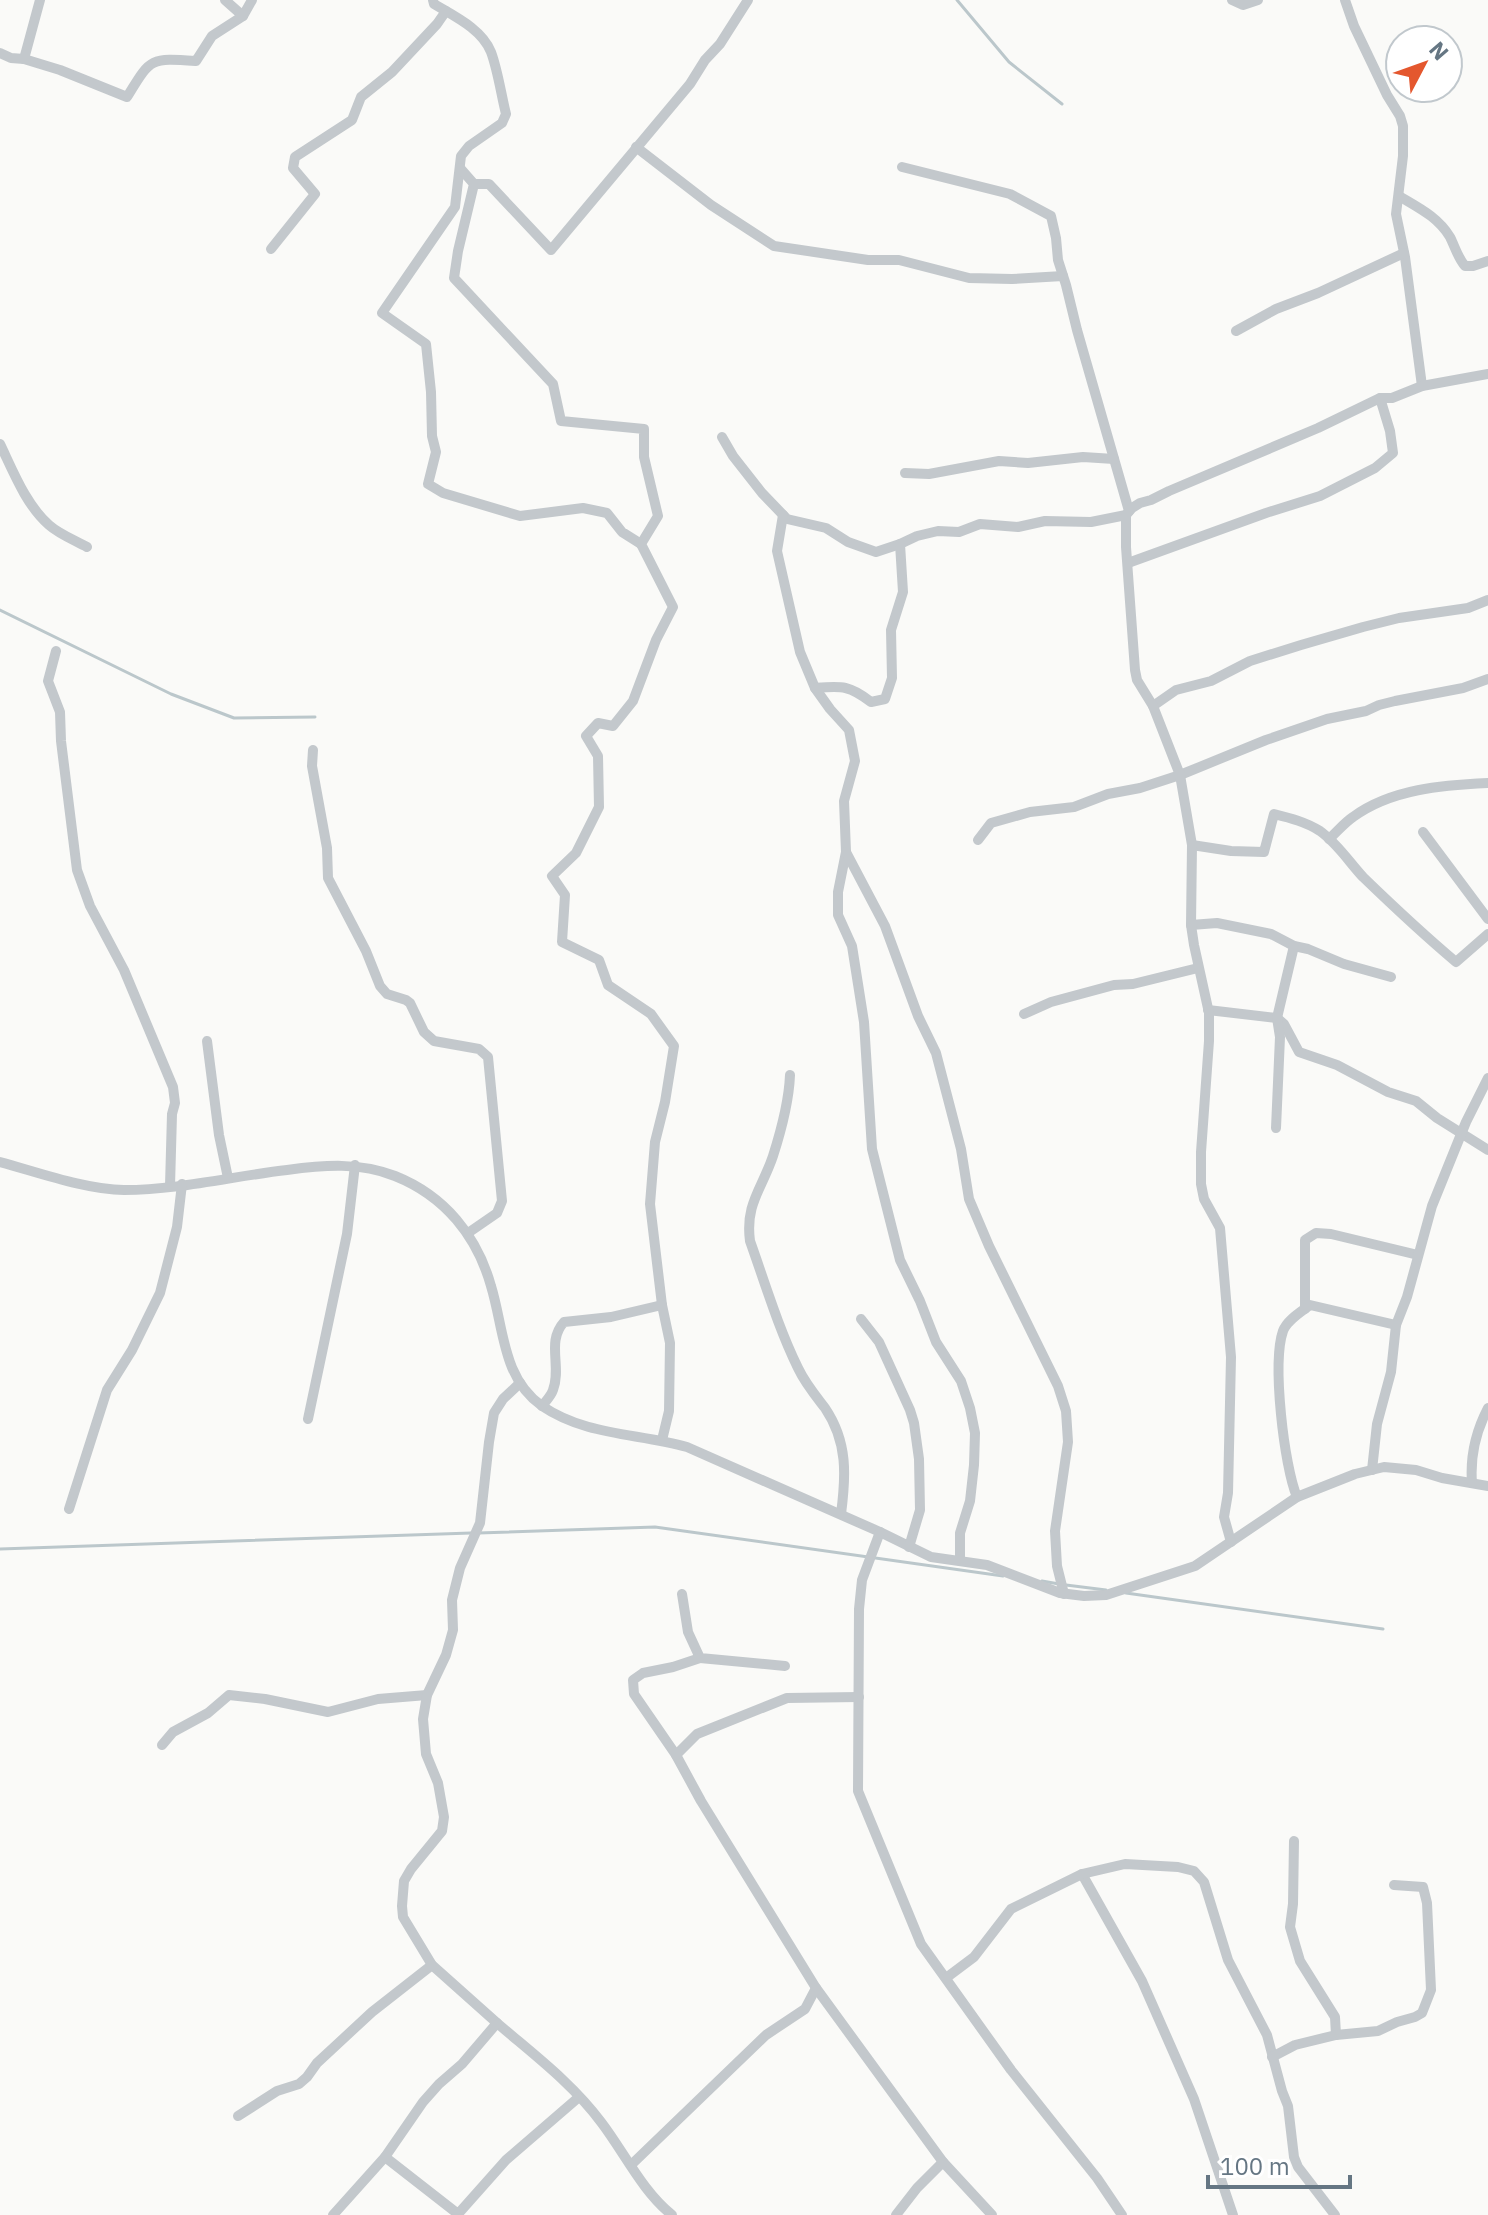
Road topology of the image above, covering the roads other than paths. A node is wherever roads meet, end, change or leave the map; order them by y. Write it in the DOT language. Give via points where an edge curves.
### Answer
graph roads {
  1 [pos="40,0"];
  2 [pos="225,0"];
  3 [pos="252,0"];
  4 [pos="433,0"];
  5 [pos="748,0"];
  6 [pos="1232,0"];
  7 [pos="1258,0"];
  8 [pos="1345,0"];
  9 [pos="446,11"];
  10 [pos="243,16"];
  11 [pos="0,53"];
  12 [pos="24,59"];
  13 [pos="636,147"];
  14 [pos="902,167"];
  15 [pos="460,168"];
  16 [pos="474,184"];
  17 [pos="1399,196"];
  18 [pos="271,249"];
  19 [pos="1404,253"];
  20 [pos="1488,261"];
  21 [pos="1063,276"];
  22 [pos="1236,331"];
  23 [pos="1488,374"];
  24 [pos="1422,386"];
  25 [pos="1380,398"];
  26 [pos="722,437"];
  27 [pos="0,444"];
  28 [pos="1114,459"];
  29 [pos="905,473"];
  30 [pos="1128,513"];
  31 [pos="783,515"];
  32 [pos="641,544"];
  33 [pos="900,544"];
  34 [pos="87,547"];
  35 [pos="1128,563"];
  36 [pos="1488,600"];
  37 [pos="56,651"];
  38 [pos="1488,679"];
  39 [pos="815,688"];
  40 [pos="1153,706"];
  41 [pos="313,750"];
  42 [pos="1180,775"];
  43 [pos="1488,783"];
  44 [pos="1423,832"];
  45 [pos="1329,839"];
  46 [pos="978,840"];
  47 [pos="1192,845"];
  48 [pos="846,852"];
  49 [pos="1488,919"];
  50 [pos="1191,925"];
  51 [pos="1488,934"];
  52 [pos="1294,946"];
  53 [pos="1198,968"];
  54 [pos="1391,977"];
  55 [pos="1208,1010"];
  56 [pos="1024,1014"];
  57 [pos="1277,1018"];
  58 [pos="207,1041"];
  59 [pos="790,1075"];
  60 [pos="1488,1078"];
  61 [pos="1276,1128"];
  62 [pos="1461,1134"];
  63 [pos="1488,1150"];
  64 [pos="0,1162"];
  65 [pos="355,1165"];
  66 [pos="228,1178"];
  67 [pos="176,1185"];
  68 [pos="468,1233"];
  69 [pos="1418,1255"];
  70 [pos="662,1305"];
  71 [pos="1305,1309"];
  72 [pos="861,1319"];
  73 [pos="1396,1325"];
  74 [pos="520,1383"];
  75 [pos="542,1406"];
  76 [pos="1488,1408"];
  77 [pos="308,1419"];
  78 [pos="662,1440"];
  79 [pos="1372,1470"];
  80 [pos="1472,1483"];
  81 [pos="1488,1486"];
  82 [pos="1297,1497"];
  83 [pos="69,1509"];
  84 [pos="841,1514"];
  85 [pos="880,1532"];
  86 [pos="1231,1542"];
  87 [pos="909,1547"];
  88 [pos="960,1561"];
  89 [pos="682,1594"];
  90 [pos="1064,1594"];
  91 [pos="700,1658"];
  92 [pos="785,1666"];
  93 [pos="427,1695"];
  94 [pos="859,1697"];
  95 [pos="162,1745"];
  96 [pos="676,1755"];
  97 [pos="1294,1841"];
  98 [pos="1082,1874"];
  99 [pos="1394,1885"];
  100 [pos="432,1965"];
  101 [pos="946,1978"];
  102 [pos="816,1988"];
  103 [pos="497,2023"];
  104 [pos="1336,2035"];
  105 [pos="1272,2057"];
  106 [pos="579,2097"];
  107 [pos="238,2116"];
  108 [pos="385,2157"];
  109 [pos="943,2162"];
  110 [pos="631,2165"];
  111 [pos="666,2213"];
  112 [pos="333,2215"];
  113 [pos="896,2215"];
  114 [pos="992,2215"];
  115 [pos="1122,2215"];
  116 [pos="1233,2215"];
  117 [pos="1335,2215"];
  1 -- 12 [label="street"];
  2 -- 10 [label="street"];
  3 -- 10 [label="street"];
  4 -- 9 [label="street"];
  5 -- 13 [label="street" via="690,84"];
  6 -- 7 [label="street" via="1243,5"];
  8 -- 17 [label="street" via="1403,126"];
  9 -- 15 [label="street" via="479,34 491,50 506,114 502,123 469,146"];
  9 -- 18 [label="street" via="392,72 361,97 352,120 295,157 293,168 315,194"];
  10 -- 12 [label="street" via="212,36 196,61 165,59 146,65 127,97"];
  11 -- 12 [label="street"];
  13 -- 16 [label="street" via="551,250 489,184"];
  13 -- 21 [label="street" via="774,246 899,260 969,278"];
  14 -- 21 [label="street" via="1010,194 1051,216"];
  15 -- 16 [label="street"];
  15 -- 32 [label="street" via="455,207 382,313 426,344 436,452 428,484 520,516 583,508 607,513"];
  16 -- 32 [label="street" via="454,278 553,384 561,421 644,429 644,457 658,516"];
  17 -- 19 [label="street" via="1396,214"];
  17 -- 20 [label="street" via="1438,222 1465,266"];
  19 -- 22 [label="street"];
  19 -- 24 [label="street"];
  21 -- 28 [label="street"];
  23 -- 24 [label="street"];
  24 -- 25 [label="street"];
  25 -- 30 [label="street" via="1140,503"];
  25 -- 35 [label="street" via="1393,453 1375,468 1320,496"];
  26 -- 31 [label="street"];
  27 -- 34 [label="street" via="49,526"];
  28 -- 29 [label="street" via="999,461 929,474"];
  28 -- 30 [label="street"];
  30 -- 33 [label="street" via="1091,522 980,524"];
  30 -- 35 [label="street"];
  31 -- 33 [label="street" via="876,552"];
  31 -- 39 [label="street" via="777,551 800,652"];
  32 -- 70 [label="street" via="673,607 633,701 613,726 598,723 586,736 598,756 599,807 576,853 552,876 565,895 562,942 599,960 608,985 651,1014 674,1046 655,1142 650,1204"];
  33 -- 39 [label="street" via="903,592 891,630 892,678 885,699 871,702 855,690"];
  35 -- 40 [label="street" via="1135,670"];
  36 -- 40 [label="street" via="1363,627 1250,661 1211,681 1176,690"];
  37 -- 67 [label="street" via="48,681 60,712 77,870 173,1087"];
  38 -- 42 [label="street" via="1327,719"];
  39 -- 48 [label="street" via="849,730 855,761 844,801"];
  40 -- 42 [label="street"];
  41 -- 68 [label="street" via="328,878 380,986 410,1003 434,1041 479,1049 488,1057 502,1201 497,1213"];
  42 -- 46 [label="street" via="1074,807 991,823"];
  42 -- 47 [label="street"];
  43 -- 45 [label="street" via="1417,789 1354,816"];
  44 -- 49 [label="street"];
  45 -- 47 [label="street" via="1300,821 1274,814 1264,852"];
  45 -- 51 [label="street" via="1456,962"];
  47 -- 50 [label="street"];
  48 -- 88 [label="street" via="838,915 852,946 864,1022 872,1149 900,1260 936,1342 961,1381 975,1433"];
  48 -- 90 [label="street" via="885,926 936,1053 969,1199 1066,1411 1068,1442 1055,1531"];
  50 -- 52 [label="street" via="1247,928"];
  50 -- 53 [label="street"];
  52 -- 54 [label="street"];
  52 -- 57 [label="street"];
  53 -- 55 [label="street"];
  53 -- 56 [label="street" via="1114,985"];
  55 -- 57 [label="street"];
  55 -- 86 [label="street" via="1201,1184 1220,1228 1224,1257 1231,1357 1224,1517"];
  57 -- 61 [label="street"];
  57 -- 62 [label="street" via="1299,1052 1416,1101"];
  58 -- 66 [label="street"];
  59 -- 84 [label="street" via="772,1157 748,1225 797,1366 835,1427 845,1461"];
  60 -- 62 [label="street"];
  62 -- 63 [label="street"];
  62 -- 69 [label="street"];
  64 -- 67 [label="street" via="123,1190"];
  65 -- 66 [label="street"];
  65 -- 68 [label="street" via="415,1186"];
  65 -- 77 [label="street" via="347,1234"];
  66 -- 67 [label="street"];
  67 -- 83 [label="street" via="177,1227 160,1293 107,1390"];
  68 -- 74 [label="street" via="491,1286 507,1354"];
  69 -- 71 [label="street" via="1316,1233 1305,1240"];
  69 -- 73 [label="street"];
  70 -- 75 [label="street" via="564,1322 554,1338 553,1392"];
  70 -- 78 [label="street" via="670,1343 669,1411"];
  71 -- 73 [label="street" via="1310,1305"];
  71 -- 82 [label="street" via="1284,1327 1279,1351 1284,1437"];
  72 -- 87 [label="street" via="879,1342 914,1423 920,1510"];
  73 -- 79 [label="street"];
  74 -- 75 [label="street"];
  74 -- 93 [label="street" via="494,1413 480,1523 460,1568 446,1655"];
  75 -- 78 [label="street" via="584,1427"];
  76 -- 80 [label="street" via="1476,1437"];
  78 -- 84 [label="street"];
  79 -- 80 [label="street" via="1416,1470"];
  79 -- 82 [label="street"];
  80 -- 81 [label="street"];
  82 -- 86 [label="street"];
  84 -- 85 [label="street"];
  85 -- 87 [label="street"];
  85 -- 94 [label="street" via="862,1580"];
  86 -- 90 [label="street" via="1195,1566 1106,1595"];
  87 -- 88 [label="street"];
  88 -- 90 [label="street" via="987,1565"];
  89 -- 91 [label="street" via="688,1632"];
  91 -- 92 [label="street"];
  91 -- 96 [label="street" via="633,1680 634,1694"];
  93 -- 95 [label="street" via="378,1699 328,1712 229,1695"];
  93 -- 100 [label="street" via="426,1754 444,1817 442,1831 404,1881 402,1906 403,1917"];
  94 -- 96 [label="street" via="787,1698 697,1734"];
  94 -- 101 [label="street" via="858,1791 921,1944"];
  96 -- 102 [label="street"];
  97 -- 104 [label="street" via="1290,1927 1300,1961 1335,2017"];
  98 -- 101 [label="street" via="1011,1909 974,1957"];
  98 -- 105 [label="street" via="1125,1864 1194,1871 1204,1882 1228,1960 1267,2035"];
  98 -- 116 [label="street" via="1142,1981 1194,2099"];
  99 -- 104 [label="street" via="1424,1890 1429,1999 1420,2016 1378,2031"];
  100 -- 103 [label="street"];
  100 -- 107 [label="street" via="372,2012 299,2084 277,2091"];
  101 -- 115 [label="street"];
  102 -- 109 [label="street"];
  102 -- 110 [label="street" via="805,2009 766,2035"];
  103 -- 106 [label="street"];
  103 -- 108 [label="street" via="423,2102"];
  104 -- 105 [label="street"];
  105 -- 117 [label="street" via="1288,2106 1294,2157"];
  106 -- 108 [label="street" via="506,2160 458,2214"];
  106 -- 110 [label="street"];
  108 -- 112 [label="street"];
  109 -- 113 [label="street"];
  109 -- 114 [label="street"];
  110 -- 111 [label="street"];
}
